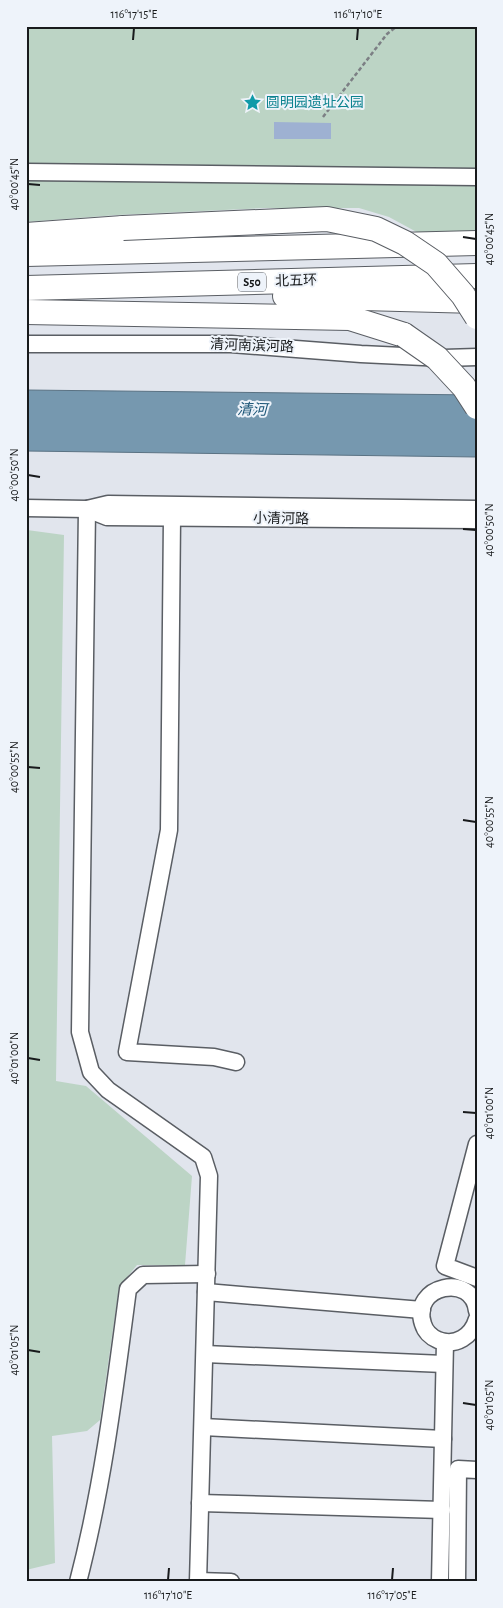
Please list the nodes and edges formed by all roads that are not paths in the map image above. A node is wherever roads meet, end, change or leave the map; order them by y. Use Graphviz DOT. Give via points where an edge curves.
graph roads {
  1 [pos="26,172"];
  2 [pos="477,177"];
  3 [pos="26,235"];
  4 [pos="477,243"];
  5 [pos="26,254"];
  6 [pos="477,276"];
  7 [pos="29,288"];
  8 [pos="477,301"];
  9 [pos="26,312"];
  10 [pos="477,317"];
  11 [pos="26,344"];
  12 [pos="477,357"];
  13 [pos="477,407"];
  14 [pos="26,508"];
  15 [pos="87,509"];
  16 [pos="477,509"];
  17 [pos="172,518"];
  18 [pos="477,520"];
  19 [pos="236,1062"];
  20 [pos="477,1144"];
  21 [pos="445,1266"];
  22 [pos="207,1274"];
  23 [pos="477,1278"];
  24 [pos="447,1287"];
  25 [pos="206,1292"];
  26 [pos="422,1310"];
  27 [pos="477,1311"];
  28 [pos="477,1319"];
  29 [pos="445,1342"];
  30 [pos="205,1354"];
  31 [pos="444,1364"];
  32 [pos="202,1428"];
  33 [pos="443,1439"];
  34 [pos="477,1470"];
  35 [pos="200,1503"];
  36 [pos="442,1510"];
  37 [pos="198,1581"];
  38 [pos="78,1582"];
  39 [pos="231,1582"];
  40 [pos="440,1582"];
  41 [pos="457,1582"];
  1 -- 2 [label="street"];
  3 -- 10 [label="highway, bridge" via="327,219 376,229 405,243 436,264"];
  4 -- 5 [label="highway"];
  6 -- 7 [label="highway, 北五环 / S50"];
  7 -- 8 [label="highway"];
  9 -- 13 [label="highway, bridge" via="350,318 404,335 436,358 464,387"];
  11 -- 12 [label="street, 清河南滨河路" via="231,344 362,354"];
  14 -- 15 [label="street, 小清河路"];
  15 -- 16 [label="street, 小清河路" via="108,504"];
  15 -- 17 [label="street, 小清河路" via="107,517"];
  15 -- 22 [label="street" via="80,1032 91,1072 108,1090 203,1157 209,1176"];
  17 -- 18 [label="street, 小清河路"];
  17 -- 19 [label="street" via="169,830 127,1052 214,1057"];
  20 -- 21 [label="street"];
  21 -- 23 [label="street"];
  21 -- 24 [label="street"];
  22 -- 25 [label="street"];
  22 -- 38 [label="street" via="143,1275 128,1289 106,1449 92,1530"];
  24 -- 26 [label="street" via="430,1294"];
  24 -- 27 [label="street" via="465,1292 472,1298"];
  25 -- 26 [label="street"];
  25 -- 30 [label="street"];
  26 -- 29 [label="street" via="421,1319 429,1334"];
  28 -- 29 [label="street" via="462,1340"];
  29 -- 31 [label="street"];
  30 -- 31 [label="street"];
  30 -- 32 [label="street"];
  31 -- 33 [label="street"];
  32 -- 33 [label="street"];
  32 -- 35 [label="street"];
  33 -- 36 [label="street"];
  34 -- 41 [label="street" via="458,1469"];
  35 -- 36 [label="street"];
  35 -- 37 [label="street"];
  36 -- 40 [label="street"];
  37 -- 39 [label="street"];
}
